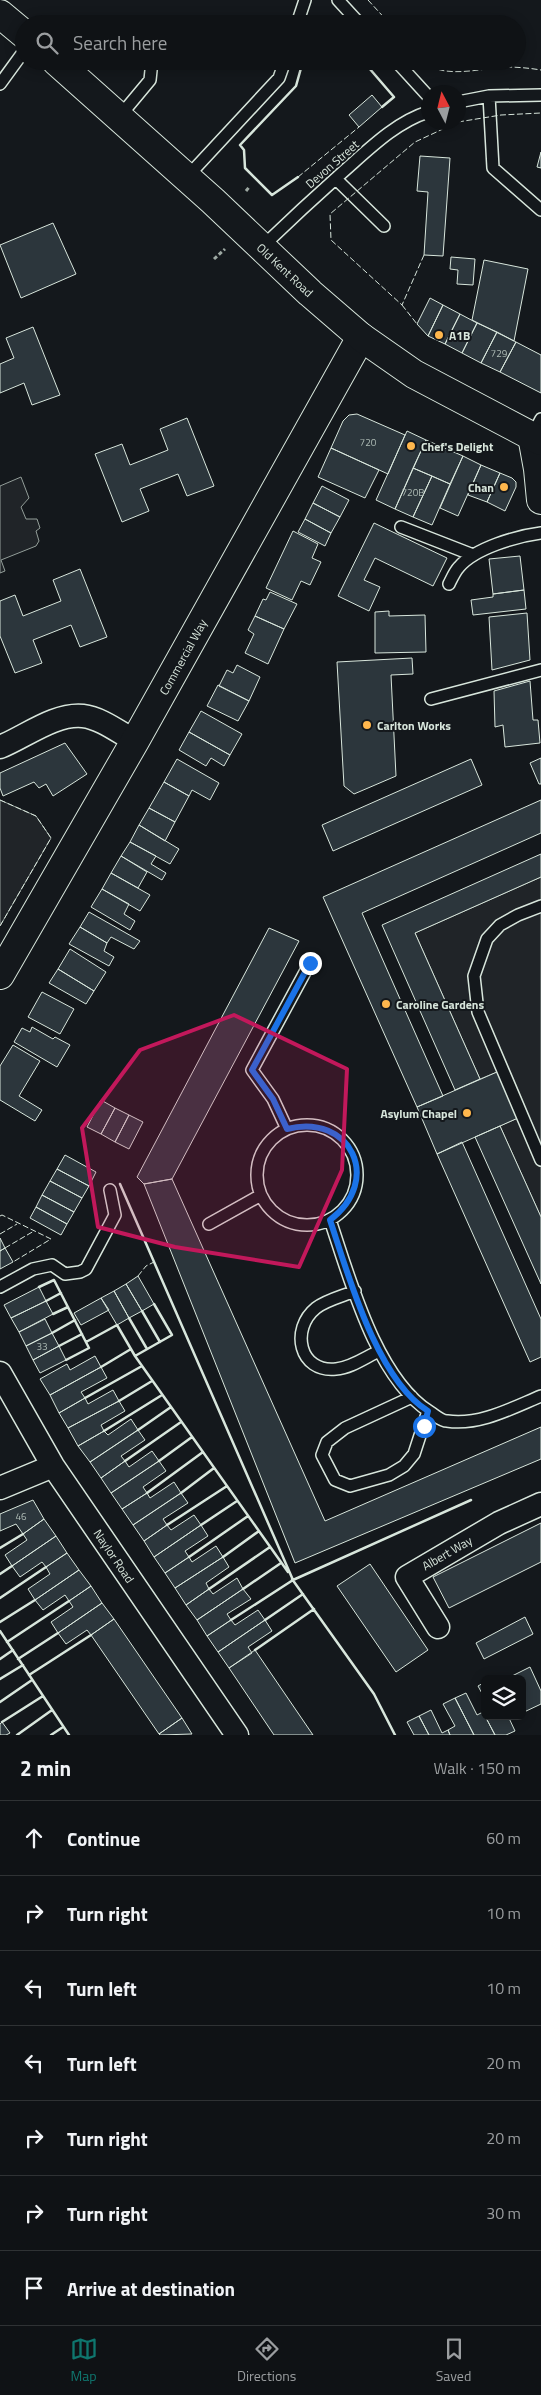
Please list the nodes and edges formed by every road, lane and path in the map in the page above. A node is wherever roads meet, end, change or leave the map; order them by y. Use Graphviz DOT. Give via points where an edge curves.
graph roads {
  1 [pos="305,0"];
  2 [pos="338,0"];
  3 [pos="0,14"];
  4 [pos="300,15"];
  5 [pos="352,15"];
  6 [pos="15,26"];
  7 [pos="15,63"];
  8 [pos="66,70"];
  9 [pos="151,70"];
  10 [pos="282,70"];
  11 [pos="404,70"];
  12 [pos="0,84"];
  13 [pos="421,88"];
  14 [pos="541,95"];
  15 [pos="489,96"];
  16 [pos="466,100"];
  17 [pos="120,116"];
  18 [pos="421,116"];
  19 [pos="186,178"];
  20 [pos="336,178"];
  21 [pos="250,186"];
  22 [pos="246,191"];
  23 [pos="541,210"];
  24 [pos="384,226"];
  25 [pos="226,248"];
  26 [pos="261,248"];
  27 [pos="214,258"];
  28 [pos="361,337"];
  29 [pos="538,432"];
  30 [pos="541,500"];
  31 [pos="402,526"];
  32 [pos="541,533"];
  33 [pos="473,555"];
  34 [pos="449,584"];
  35 [pos="541,670"];
  36 [pos="431,699"];
  37 [pos="2,741"];
  38 [pos="135,741"];
  39 [pos="541,906"];
  40 [pos="310,963"];
  41 [pos="0,975"];
  42 [pos="287,1129"];
  43 [pos="541,1160"];
  44 [pos="110,1190"];
  45 [pos="261,1196"];
  46 [pos="330,1220"];
  47 [pos="209,1224"];
  48 [pos="0,1288"];
  49 [pos="355,1291"];
  50 [pos="379,1351"];
  51 [pos="0,1373"];
  52 [pos="541,1396"];
  53 [pos="412,1397"];
  54 [pos="428,1411"];
  55 [pos="53,1466"];
  56 [pos="0,1488"];
  57 [pos="541,1504"];
  58 [pos="438,1627"];
  59 [pos="236,1735"];
  1 -- 4 [label="lane"];
  2 -- 5 [label="lane"];
  3 -- 6 [label="main road"];
  7 -- 12 [label="lane"];
  8 -- 17 [label="main road, Old Kent Road"];
  9 -- 17 [label="lane" via="150,80"];
  10 -- 19 [label="lane" via="279,78"];
  11 -- 13 [label="lane"];
  14 -- 15 [label="lane"];
  15 -- 16 [label="lane"];
  15 -- 23 [label="lane" via="493,168"];
  17 -- 19 [label="main road, Old Kent Road"];
  18 -- 20 [label="lane, Devon Street" via="390,132"];
  19 -- 26 [label="main road, Old Kent Road"];
  20 -- 24 [label="lane"];
  20 -- 26 [label="lane, Devon Street"];
  21 -- 22 [label="path"];
  25 -- 27 [label="path"];
  26 -- 28 [label="main road, Old Kent Road"];
  28 -- 29 [label="main road, Old Kent Road" via="430,383"];
  28 -- 38 [label="main road, Commercial Way"];
  29 -- 30 [label="main road"];
  31 -- 33 [label="lane"];
  32 -- 33 [label="lane" via="524,535"];
  33 -- 34 [label="lane" via="458,567"];
  35 -- 36 [label="lane"];
  37 -- 38 [label="street" via="55,721 84,716"];
  38 -- 41 [label="main road, Commercial Way"];
  39 -- 43 [label="lane" via="500,925 487,939 474,976 478,1012"];
  40 -- 42 [label="lane" via="252,1070 273,1099"];
  42 -- 45 [label="lane" via="264,1150 258,1165"];
  42 -- 46 [label="lane" via="304,1125 321,1127 336,1134 348,1146 356,1162 358,1178 354,1195 344,1210"];
  44 -- 48 [label="lane" via="115,1215 86,1269 64,1274 52,1265 33,1269"];
  45 -- 46 [label="lane" via="283,1219 299,1225 315,1225"];
  45 -- 47 [label="lane"];
  46 -- 49 [label="lane"];
  49 -- 50 [label="lane"];
  49 -- 50 [label="lane" via="317,1307 309,1316 300,1337 302,1350 308,1361 318,1367 336,1369"];
  50 -- 53 [label="lane" via="393,1376"];
  51 -- 55 [label="street, Naylor Road"];
  52 -- 54 [label="lane" via="468,1422 444,1421"];
  53 -- 54 [label="lane"];
  53 -- 54 [label="lane" via="345,1428 327,1442 322,1455 335,1480 350,1486 389,1475 404,1466 414,1454"];
  55 -- 56 [label="street"];
  55 -- 59 [label="street, Naylor Road"];
  57 -- 58 [label="street, Albert Way" via="499,1523 407,1577"];
}
